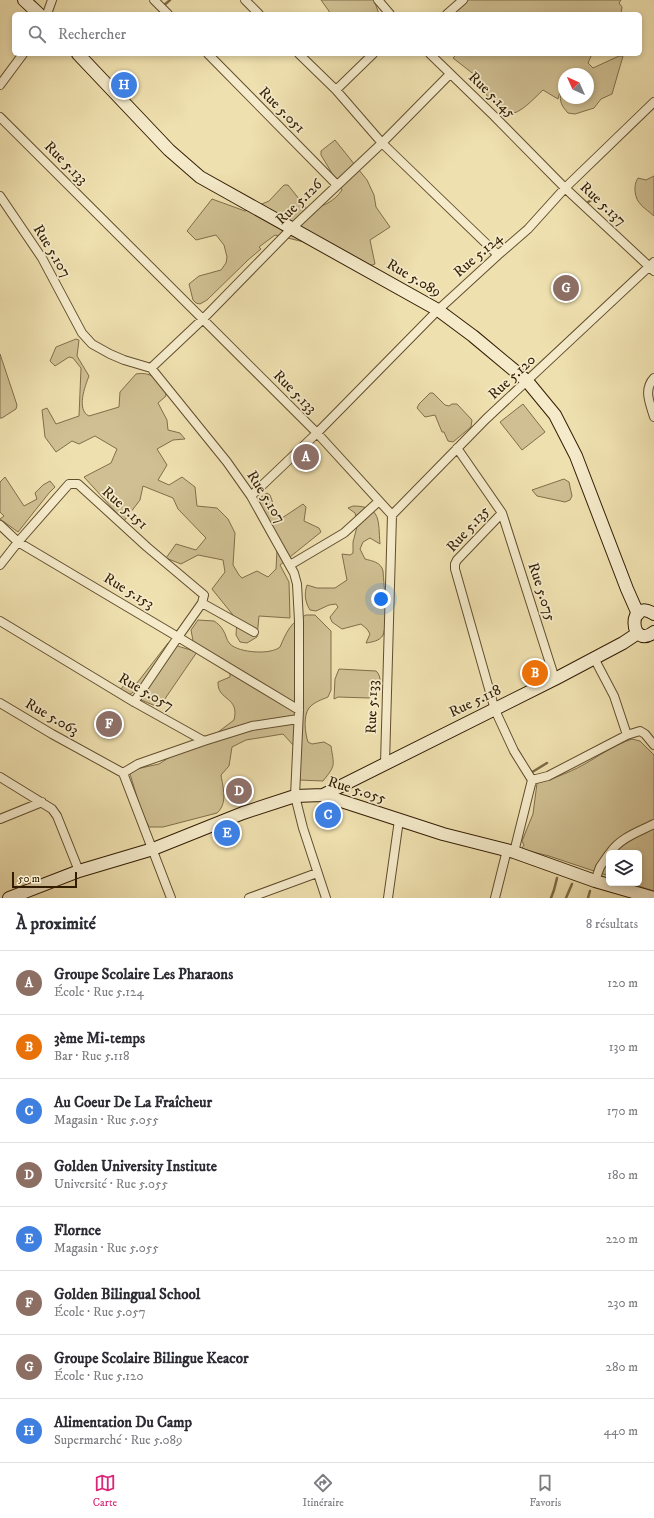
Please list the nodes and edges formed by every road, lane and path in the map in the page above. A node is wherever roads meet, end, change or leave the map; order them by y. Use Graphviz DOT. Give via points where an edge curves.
graph roads {
  1 [pos="24,0"];
  2 [pos="52,0"];
  3 [pos="154,0"];
  4 [pos="245,0"];
  5 [pos="378,0"];
  6 [pos="462,0"];
  7 [pos="37,12"];
  8 [pos="48,12"];
  9 [pos="166,12"];
  10 [pos="257,12"];
  11 [pos="386,12"];
  12 [pos="449,12"];
  13 [pos="21,56"];
  14 [pos="80,56"];
  15 [pos="210,56"];
  16 [pos="301,56"];
  17 [pos="370,56"];
  18 [pos="432,56"];
  19 [pos="450,74"];
  20 [pos="0,85"];
  21 [pos="336,90"];
  22 [pos="654,102"];
  23 [pos="0,117"];
  24 [pos="382,143"];
  25 [pos="534,157"];
  26 [pos="337,185"];
  27 [pos="565,188"];
  28 [pos="0,196"];
  29 [pos="292,228"];
  30 [pos="498,255"];
  31 [pos="652,266"];
  32 [pos="438,310"];
  33 [pos="203,319"];
  34 [pos="152,368"];
  35 [pos="654,378"];
  36 [pos="527,381"];
  37 [pos="654,417"];
  38 [pos="317,433"];
  39 [pos="457,448"];
  40 [pos="250,496"];
  41 [pos="379,501"];
  42 [pos="502,513"];
  43 [pos="392,515"];
  44 [pos="0,525"];
  45 [pos="18,542"];
  46 [pos="0,565"];
  47 [pos="290,565"];
  48 [pos="202,603"];
  49 [pos="638,614"];
  50 [pos="654,614"];
  51 [pos="0,621"];
  52 [pos="254,632"];
  53 [pos="654,632"];
  54 [pos="638,633"];
  55 [pos="178,637"];
  56 [pos="594,658"];
  57 [pos="555,679"];
  58 [pos="134,702"];
  59 [pos="0,703"];
  60 [pos="495,710"];
  61 [pos="298,715"];
  62 [pos="627,735"];
  63 [pos="204,741"];
  64 [pos="654,745"];
  65 [pos="385,763"];
  66 [pos="123,773"];
  67 [pos="0,777"];
  68 [pos="532,780"];
  69 [pos="323,794"];
  70 [pos="295,796"];
  71 [pos="42,802"];
  72 [pos="0,819"];
  73 [pos="399,820"];
  74 [pos="654,824"];
  75 [pos="153,850"];
  76 [pos="613,850"];
  77 [pos="511,851"];
  78 [pos="606,859"];
  79 [pos="79,871"];
  80 [pos="317,873"];
  81 [pos="595,881"];
  82 [pos="9,898"];
  83 [pos="171,898"];
  84 [pos="249,898"];
  85 [pos="326,898"];
  86 [pos="388,898"];
  87 [pos="495,898"];
  88 [pos="654,898"];
  1 -- 7 [label="street"];
  2 -- 8 [label="street"];
  3 -- 9 [label="street"];
  4 -- 10 [label="street"];
  5 -- 11 [label="street"];
  6 -- 12 [label="street"];
  13 -- 20 [label="street"];
  14 -- 29 [label="street, Rue 5.089" via="169,150 200,177"];
  15 -- 26 [label="street, Rue 5.051"];
  16 -- 21 [label="street"];
  17 -- 21 [label="street"];
  18 -- 19 [label="street, Rue 5.145"];
  19 -- 24 [label="street, Rue 5.126"];
  19 -- 25 [label="street, Rue 5.145"];
  21 -- 24 [label="street"];
  22 -- 27 [label="street, Rue 5.124"];
  23 -- 33 [label="street, Rue 5.133"];
  24 -- 26 [label="street, Rue 5.126"];
  24 -- 30 [label="street"];
  25 -- 27 [label="street, Rue 5.137"];
  26 -- 29 [label="street, Rue 5.126"];
  27 -- 30 [label="street, Rue 5.124" via="515,242"];
  27 -- 31 [label="street, Rue 5.137"];
  28 -- 34 [label="street, Rue 5.107" via="42,258 82,333 92,344 110,354"];
  29 -- 32 [label="street, Rue 5.089"];
  29 -- 33 [label="street, Rue 5.126"];
  30 -- 32 [label="street, Rue 5.124"];
  31 -- 36 [label="street, Rue 5.120"];
  32 -- 36 [label="street, Rue 5.089"];
  32 -- 38 [label="street, Rue 5.124"];
  33 -- 34 [label="street, Rue 5.126"];
  33 -- 38 [label="street, Rue 5.133"];
  34 -- 40 [label="street, Rue 5.107" via="227,462"];
  35 -- 37 [label="street" via="648,388 648,396"];
  36 -- 39 [label="street, Rue 5.120"];
  36 -- 49 [label="street, Rue 5.089" via="555,415 576,456"];
  38 -- 40 [label="street, Rue 5.124"];
  38 -- 41 [label="street, Rue 5.133"];
  39 -- 42 [label="street, Rue 5.135"];
  39 -- 43 [label="street, Rue 5.120"];
  40 -- 47 [label="street, Rue 5.107"];
  41 -- 43 [label="street, Rue 5.133"];
  41 -- 47 [label="street" via="344,533"];
  42 -- 57 [label="street, Rue 5.075"];
  42 -- 60 [label="street, Rue 5.135" via="455,564"];
  43 -- 65 [label="street, Rue 5.133"];
  44 -- 45 [label="street, Rue 5.153"];
  45 -- 46 [label="street, Rue 5.151"];
  45 -- 48 [label="street, Rue 5.151" via="69,484 78,484 204,595"];
  45 -- 55 [label="street, Rue 5.153"];
  47 -- 61 [label="street, Rue 5.107" via="297,584 299,621"];
  48 -- 52 [label="street"];
  48 -- 55 [label="street"];
  49 -- 50 [label="street" via="645,610"];
  49 -- 54 [label="street" via="633,625"];
  51 -- 58 [label="street, Rue 5.057"];
  53 -- 54 [label="street" via="648,635"];
  54 -- 56 [label="street, Rue 5.118"];
  55 -- 58 [label="street"];
  55 -- 61 [label="street, Rue 5.153"];
  56 -- 57 [label="street, Rue 5.118"];
  56 -- 62 [label="street" via="614,696"];
  57 -- 60 [label="street, Rue 5.118"];
  58 -- 63 [label="street, Rue 5.057"];
  59 -- 66 [label="street, Rue 5.063"];
  60 -- 65 [label="street, Rue 5.118"];
  60 -- 68 [label="street" via="514,751"];
  61 -- 63 [label="street"];
  61 -- 70 [label="street, Rue 5.107"];
  62 -- 64 [label="street" via="640,731"];
  62 -- 68 [label="street" via="548,776"];
  63 -- 66 [label="street" via="138,764"];
  65 -- 69 [label="street, Rue 5.118"];
  66 -- 75 [label="street"];
  67 -- 71 [label="street"];
  68 -- 77 [label="street" via="530,794"];
  69 -- 70 [label="street, Rue 5.055"];
  69 -- 73 [label="street, Rue 5.055"];
  70 -- 75 [label="street, Rue 5.055" via="243,813"];
  70 -- 80 [label="street, Rue 5.107"];
  71 -- 72 [label="street"];
  71 -- 79 [label="street" via="57,816"];
  73 -- 77 [label="street, Rue 5.055"];
  73 -- 86 [label="street"];
  74 -- 76 [label="street" via="623,840"];
  75 -- 79 [label="street, Rue 5.055"];
  75 -- 83 [label="street"];
  77 -- 81 [label="street, Rue 5.055"];
  77 -- 87 [label="street"];
  78 -- 81 [label="street"];
  79 -- 82 [label="street, Rue 5.055"];
  80 -- 84 [label="street"];
  80 -- 85 [label="street, Rue 5.107"];
  81 -- 88 [label="street, Rue 5.055"];
}
